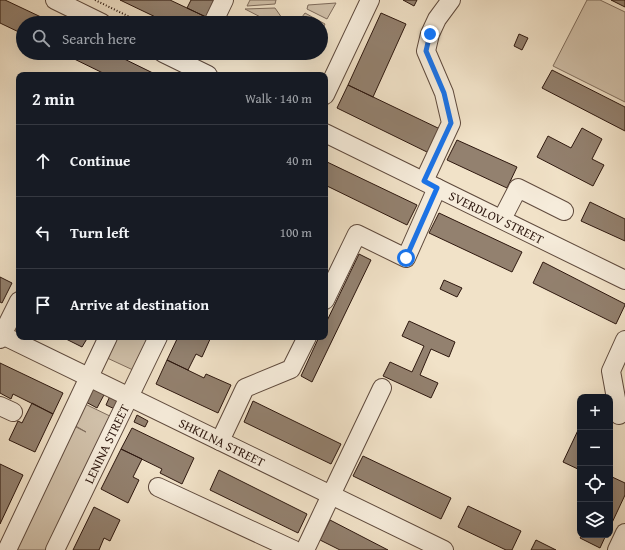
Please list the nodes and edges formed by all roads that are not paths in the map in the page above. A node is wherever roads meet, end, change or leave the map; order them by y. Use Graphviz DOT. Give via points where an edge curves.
graph roads {
  1 [pos="55,0"];
  2 [pos="224,0"];
  3 [pos="370,0"];
  4 [pos="451,0"];
  5 [pos="78,5"];
  6 [pos="93,16"];
  7 [pos="216,16"];
  8 [pos="195,60"];
  9 [pos="205,72"];
  10 [pos="328,89"];
  11 [pos="328,133"];
  12 [pos="430,184"];
  13 [pos="564,211"];
  14 [pos="502,219"];
  15 [pos="625,280"];
  16 [pos="328,294"];
  17 [pos="16,307"];
  18 [pos="1,336"];
  19 [pos="107,340"];
  20 [pos="157,340"];
  21 [pos="306,340"];
  22 [pos="625,340"];
  23 [pos="89,377"];
  24 [pos="382,388"];
  25 [pos="129,396"];
  26 [pos="619,415"];
  27 [pos="220,441"];
  28 [pos="158,487"];
  29 [pos="330,495"];
  30 [pos="625,533"];
  31 [pos="7,550"];
  32 [pos="55,550"];
  33 [pos="294,550"];
  34 [pos="305,550"];
  35 [pos="444,550"];
  36 [pos="617,550"];
  1 -- 5 [label="street"];
  2 -- 7 [label="street"];
  3 -- 10 [label="street"];
  4 -- 12 [label="street" via="437,19 426,51 444,93 451,123"];
  5 -- 6 [label="street"];
  8 -- 9 [label="street"];
  11 -- 12 [label="street, SVERDLOV STREET"];
  12 -- 14 [label="street, SVERDLOV STREET"];
  12 -- 16 [label="street" via="406,258 357,234"];
  13 -- 14 [label="street" via="518,188"];
  14 -- 15 [label="street, SVERDLOV STREET"];
  17 -- 18 [label="street"];
  18 -- 23 [label="street, SHKILNA STREET"];
  19 -- 23 [label="street"];
  20 -- 25 [label="street, LENINA STREET"];
  21 -- 27 [label="street" via="291,370 245,388"];
  22 -- 26 [label="street" via="611,371"];
  23 -- 25 [label="street, SHKILNA STREET"];
  23 -- 31 [label="street"];
  24 -- 29 [label="street"];
  25 -- 27 [label="street, SHKILNA STREET"];
  25 -- 32 [label="street, LENINA STREET"];
  27 -- 29 [label="street, SHKILNA STREET"];
  28 -- 33 [label="street"];
  29 -- 34 [label="street"];
  29 -- 35 [label="street, SHKILNA STREET"];
  30 -- 36 [label="street"];
}
